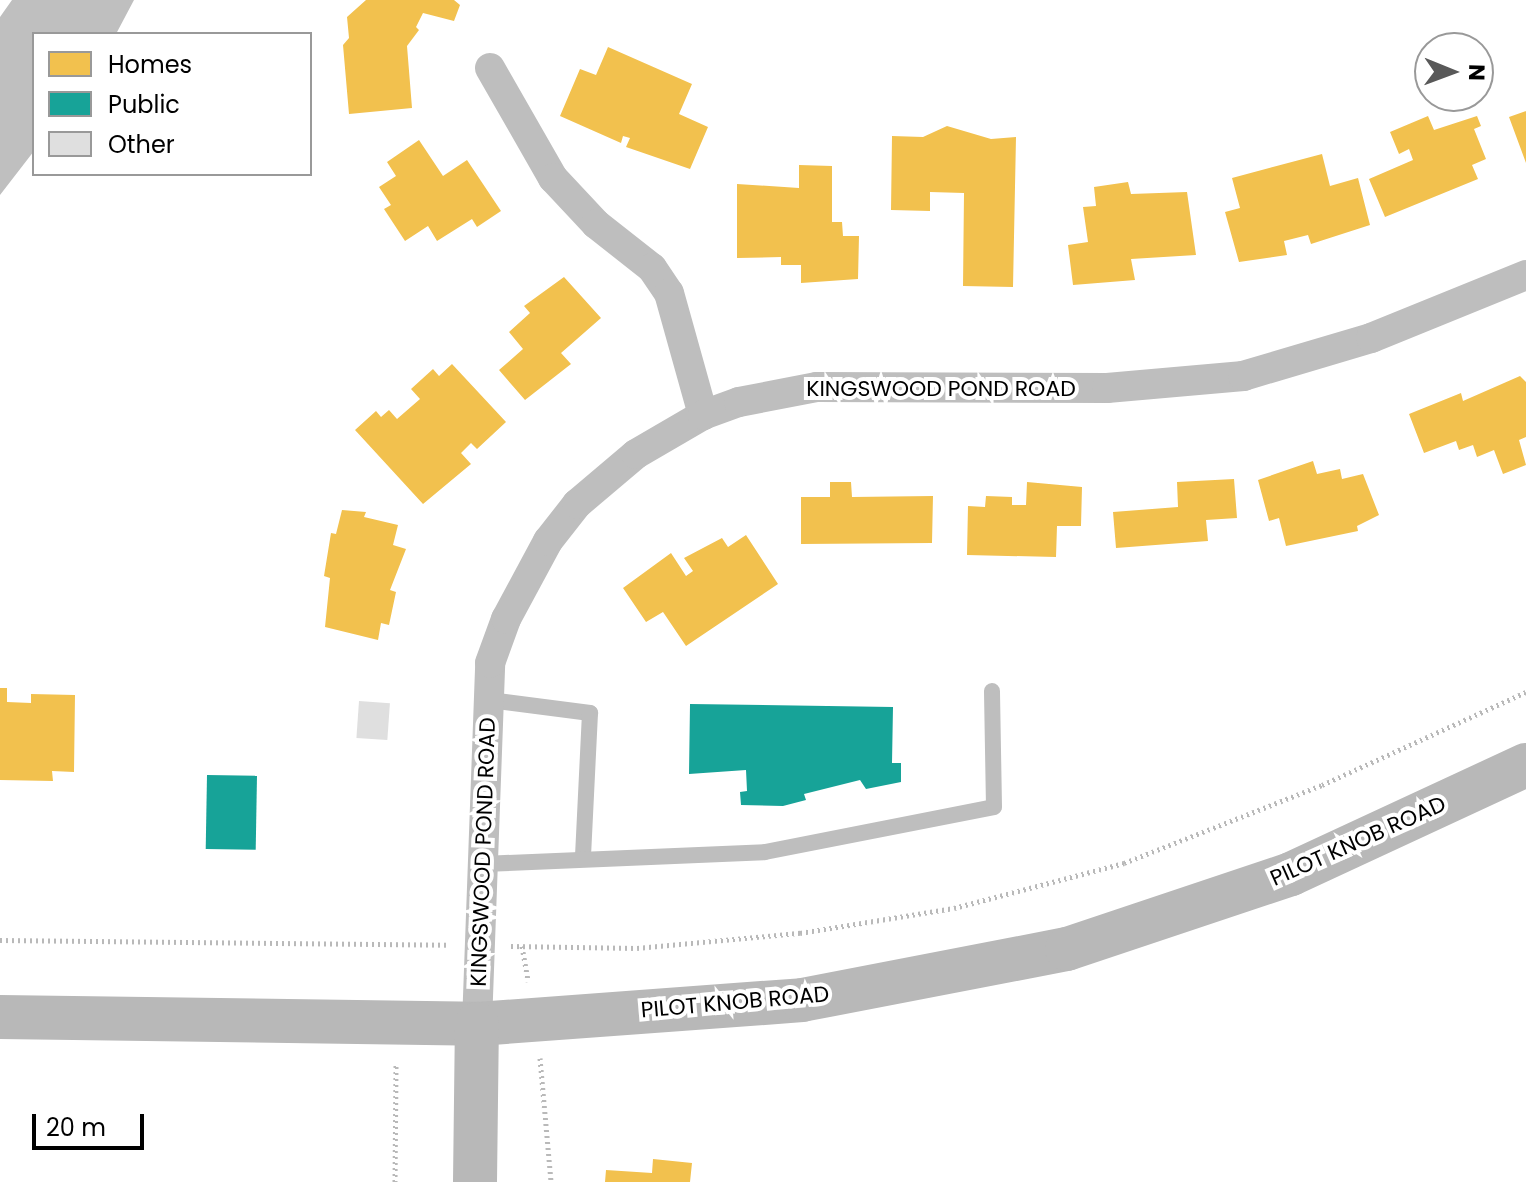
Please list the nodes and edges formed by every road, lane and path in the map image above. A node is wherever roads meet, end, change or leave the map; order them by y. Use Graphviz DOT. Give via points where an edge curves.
graph roads {
  1 [pos="490,68"];
  2 [pos="1526,275"];
  3 [pos="703,415"];
  4 [pos="992,691"];
  5 [pos="1526,692"];
  6 [pos="489,700"];
  7 [pos="1526,765"];
  8 [pos="583,857"];
  9 [pos="483,864"];
  10 [pos="0,940"];
  11 [pos="480,946"];
  12 [pos="522,946"];
  13 [pos="0,1017"];
  14 [pos="535,1017"];
  15 [pos="396,1023"];
  16 [pos="477,1024"];
  17 [pos="395,1182"];
  18 [pos="475,1182"];
  19 [pos="551,1182"];
  1 -- 3 [label="street" via="553,178 596,224 652,268 669,293"];
  2 -- 3 [label="street, KINGSWOOD POND ROAD" via="1359,342 1243,376 1107,388 817,387 778,392"];
  3 -- 6 [label="street, KINGSWOOD POND ROAD" via="605,478 548,541 506,619 490,663"];
  4 -- 8 [label="lane" via="994,807 765,852"];
  5 -- 12 [label="path" via="1322,785 1124,863 954,908 785,935 637,948"];
  6 -- 8 [label="lane" via="590,713"];
  6 -- 9 [label="street, KINGSWOOD POND ROAD"];
  7 -- 14 [label="main road, PILOT KNOB ROAD" via="1291,874 1067,949 802,1000"];
  8 -- 9 [label="lane"];
  9 -- 11 [label="street, KINGSWOOD POND ROAD"];
  10 -- 11 [label="path"];
  11 -- 12 [label="path"];
  11 -- 16 [label="street, KINGSWOOD POND ROAD"];
  12 -- 14 [label="path"];
  13 -- 15 [label="main road, PILOT KNOB ROAD"];
  14 -- 16 [label="main road, PILOT KNOB ROAD"];
  14 -- 19 [label="path"];
  15 -- 16 [label="main road, PILOT KNOB ROAD"];
  15 -- 17 [label="path"];
  16 -- 18 [label="main road"];
}
